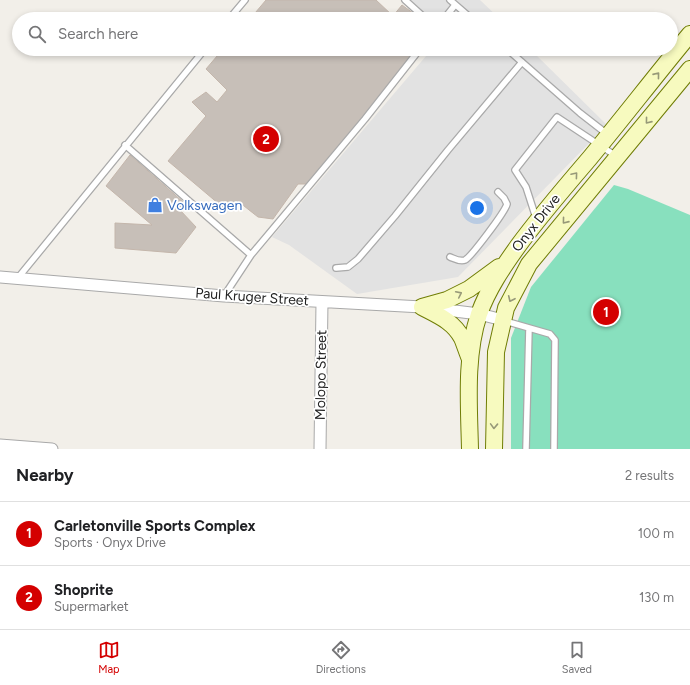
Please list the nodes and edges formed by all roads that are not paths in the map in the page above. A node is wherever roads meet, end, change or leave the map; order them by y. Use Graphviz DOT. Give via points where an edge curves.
graph roads {
  1 [pos="245,0"];
  2 [pos="405,0"];
  3 [pos="450,0"];
  4 [pos="455,4"];
  5 [pos="236,12"];
  6 [pos="418,12"];
  7 [pos="449,12"];
  8 [pos="464,12"];
  9 [pos="690,34"];
  10 [pos="678,49"];
  11 [pos="199,56"];
  12 [pos="415,56"];
  13 [pos="515,56"];
  14 [pos="672,56"];
  15 [pos="522,62"];
  16 [pos="690,69"];
  17 [pos="604,140"];
  18 [pos="126,145"];
  19 [pos="617,158"];
  20 [pos="498,192"];
  21 [pos="537,220"];
  22 [pos="251,255"];
  23 [pos="450,257"];
  24 [pos="507,261"];
  25 [pos="336,268"];
  26 [pos="0,277"];
  27 [pos="16,279"];
  28 [pos="224,296"];
  29 [pos="322,302"];
  30 [pos="422,307"];
  31 [pos="479,314"];
  32 [pos="503,320"];
  33 [pos="529,328"];
  34 [pos="471,360"];
  35 [pos="495,398"];
  36 [pos="469,399"];
  37 [pos="0,445"];
  38 [pos="52,449"];
  39 [pos="320,449"];
  40 [pos="470,449"];
  41 [pos="494,449"];
  42 [pos="526,449"];
  43 [pos="554,449"];
  1 -- 5 [label="lane"];
  2 -- 6 [label="lane"];
  3 -- 4 [label="lane"];
  4 -- 7 [label="lane"];
  4 -- 8 [label="lane"];
  10 -- 9 [label="street, Onyx Drive, one-way"];
  11 -- 18 [label="lane"];
  12 -- 22 [label="lane"];
  13 -- 15 [label="lane"];
  17 -- 14 [label="street, Onyx Drive, one-way"];
  15 -- 17 [label="lane" via="580,113"];
  15 -- 25 [label="lane" via="358,259 348,267"];
  16 -- 19 [label="street, Onyx Drive, one-way"];
  17 -- 19 [label="lane"];
  21 -- 17 [label="street, Onyx Drive, one-way"];
  17 -- 21 [label="lane" via="556,117 515,170 526,187"];
  18 -- 22 [label="lane"];
  18 -- 27 [label="lane"];
  19 -- 32 [label="street, Onyx Drive, one-way" via="529,264 506,308"];
  20 -- 23 [label="lane" via="507,204 495,223 469,258 462,260"];
  21 -- 24 [label="street, Onyx Drive"];
  22 -- 28 [label="lane"];
  30 -- 24 [label="street, one-way" via="447,300 470,289"];
  24 -- 31 [label="street, Onyx Drive" via="489,290"];
  26 -- 27 [label="street, Paul Kruger Street"];
  27 -- 28 [label="street, Paul Kruger Street"];
  28 -- 29 [label="street, Paul Kruger Street"];
  29 -- 30 [label="street, Paul Kruger Street"];
  29 -- 39 [label="street, Molopo Street"];
  30 -- 31 [label="street, Paul Kruger Street"];
  30 -- 34 [label="street" via="454,326"];
  31 -- 32 [label="street, Paul Kruger Street"];
  31 -- 34 [label="street, Onyx Drive"];
  32 -- 33 [label="lane"];
  32 -- 35 [label="street, Onyx Drive" via="496,352"];
  33 -- 42 [label="lane"];
  33 -- 43 [label="lane" via="550,334 555,340"];
  34 -- 36 [label="street, Onyx Drive"];
  35 -- 36 [label="street"];
  35 -- 41 [label="street, Onyx Drive, one-way"];
  36 -- 40 [label="street, Onyx Drive"];
  37 -- 38 [label="street"];
}
